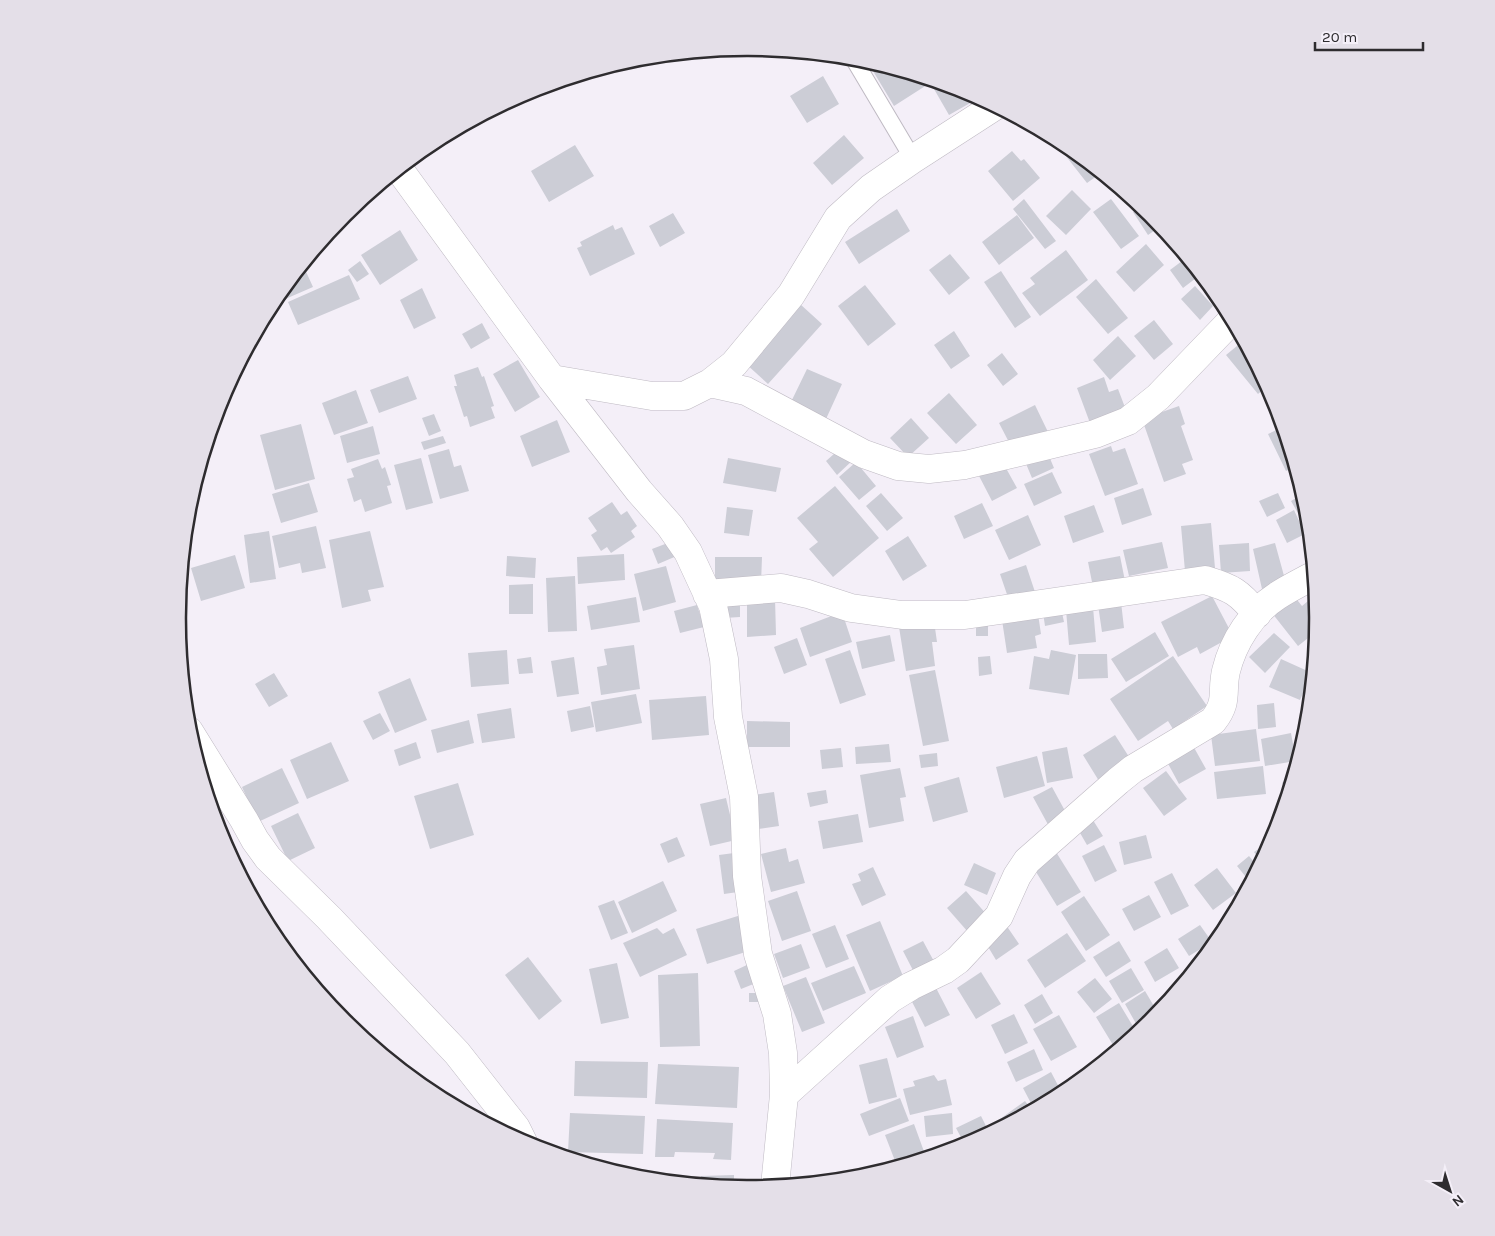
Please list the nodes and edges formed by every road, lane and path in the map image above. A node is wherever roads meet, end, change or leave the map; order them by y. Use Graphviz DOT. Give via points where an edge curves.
graph roads {
  1 [pos="858,67"];
  2 [pos="988,110"];
  3 [pos="913,158"];
  4 [pos="403,174"];
  5 [pos="1227,325"];
  6 [pos="552,379"];
  7 [pos="710,383"];
  8 [pos="1308,579"];
  9 [pos="707,594"];
  10 [pos="1257,614"];
  11 [pos="203,753"];
  12 [pos="784,1095"];
  13 [pos="517,1130"];
  14 [pos="776,1179"];
  1 -- 3 [label="lane"];
  2 -- 3 [label="street"];
  3 -- 7 [label="street" via="871,188 838,218 791,295 734,364"];
  4 -- 6 [label="street"];
  5 -- 7 [label="street" via="1158,397 1128,421 1095,434 965,465 929,469 898,466 864,454 746,391"];
  6 -- 7 [label="street" via="652,396 684,396"];
  6 -- 9 [label="street" via="670,526 688,552"];
  8 -- 10 [label="street" via="1276,597"];
  9 -- 10 [label="street" via="781,588 851,608 902,616 965,615 1205,580 1226,586 1243,597"];
  9 -- 12 [label="street" via="713,606 724,660 728,717 744,797 747,876 758,954 777,1014 783,1053"];
  10 -- 12 [label="street" via="1237,639 1226,672 1221,711 1213,721 1133,769 1027,860 999,916 958,960 890,999"];
  11 -- 13 [label="street" via="268,858 457,1053"];
  12 -- 14 [label="street"];
}
